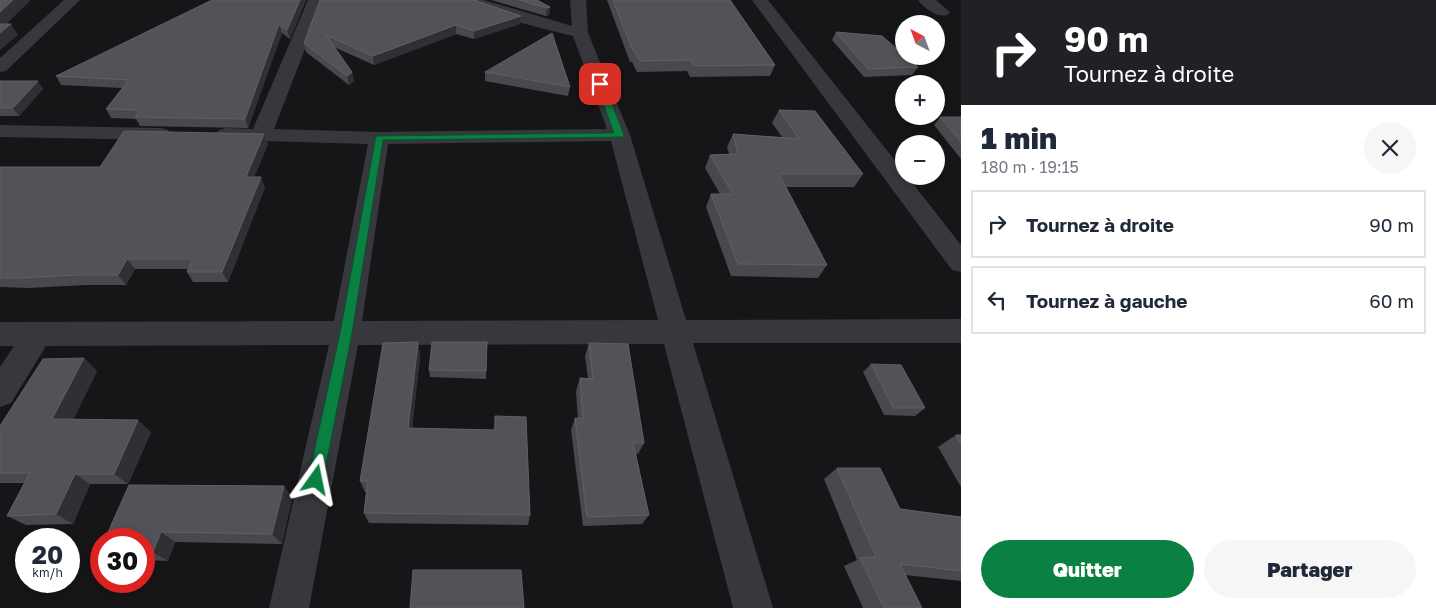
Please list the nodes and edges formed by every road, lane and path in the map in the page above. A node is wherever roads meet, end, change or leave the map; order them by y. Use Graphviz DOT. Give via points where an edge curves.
graph roads {
  1 [pos="73,0"];
  2 [pos="316,0"];
  3 [pos="472,0"];
  4 [pos="578,0"];
  5 [pos="760,0"];
  6 [pos="926,0"];
  7 [pos="942,12"];
  8 [pos="580,33"];
  9 [pos="0,67"];
  10 [pos="0,132"];
  11 [pos="260,135"];
  12 [pos="620,135"];
  13 [pos="379,138"];
  14 [pos="961,262"];
  15 [pos="961,331"];
  16 [pos="675,332"];
  17 [pos="346,333"];
  18 [pos="0,334"];
  19 [pos="37,335"];
  20 [pos="0,394"];
  21 [pos="289,608"];
  22 [pos="753,608"];
  1 -- 9 [label="street"];
  2 -- 11 [label="street"];
  3 -- 8 [label="street"];
  4 -- 8 [label="street"];
  5 -- 14 [label="street"];
  6 -- 7 [label="street"];
  8 -- 12 [label="street"];
  10 -- 11 [label="street"];
  11 -- 13 [label="street"];
  12 -- 13 [label="street"];
  12 -- 16 [label="street"];
  13 -- 17 [label="street"];
  15 -- 16 [label="street"];
  16 -- 17 [label="street"];
  16 -- 22 [label="street"];
  17 -- 19 [label="street"];
  17 -- 21 [label="street"];
  18 -- 19 [label="street"];
  19 -- 20 [label="street"];
}
